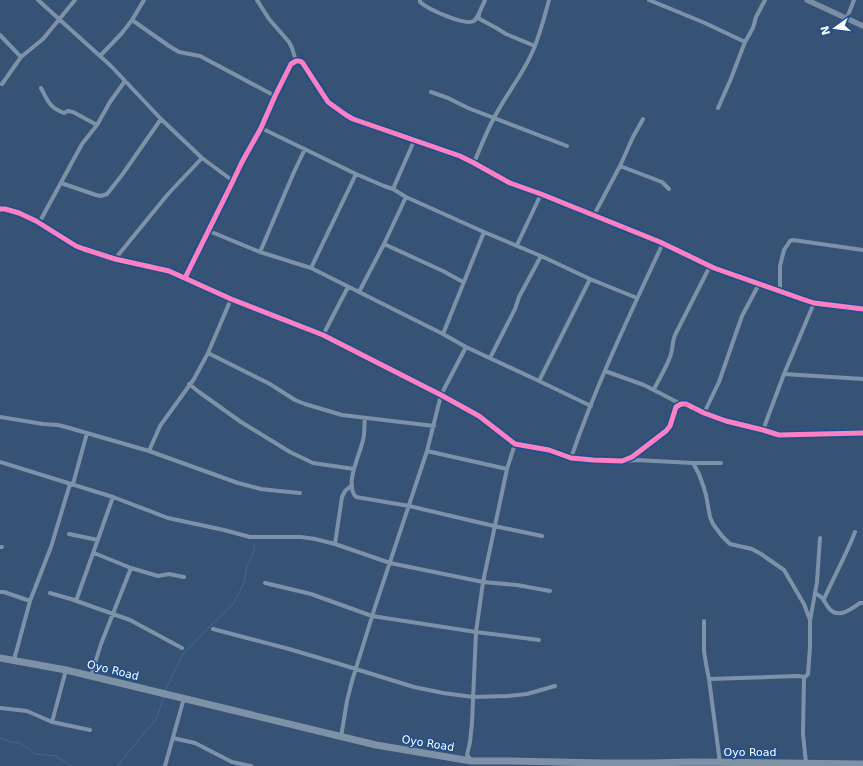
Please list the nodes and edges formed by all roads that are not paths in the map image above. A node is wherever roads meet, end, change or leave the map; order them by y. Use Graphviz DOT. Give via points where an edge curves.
graph roads {
  1 [pos="38,0"];
  2 [pos="75,0"];
  3 [pos="144,0"];
  4 [pos="257,0"];
  5 [pos="420,0"];
  6 [pos="485,0"];
  7 [pos="549,0"];
  8 [pos="649,0"];
  9 [pos="765,0"];
  10 [pos="807,0"];
  11 [pos="854,0"];
  12 [pos="479,13"];
  13 [pos="847,18"];
  14 [pos="59,20"];
  15 [pos="132,20"];
  16 [pos="863,26"];
  17 [pos="0,35"];
  18 [pos="745,42"];
  19 [pos="535,46"];
  20 [pos="100,56"];
  21 [pos="21,57"];
  22 [pos="296,61"];
  23 [pos="125,81"];
  24 [pos="2,84"];
  25 [pos="41,88"];
  26 [pos="431,92"];
  27 [pos="275,96"];
  28 [pos="718,108"];
  29 [pos="494,118"];
  30 [pos="161,119"];
  31 [pos="643,119"];
  32 [pos="97,125"];
  33 [pos="261,128"];
  34 [pos="414,141"];
  35 [pos="567,146"];
  36 [pos="305,149"];
  37 [pos="202,158"];
  38 [pos="474,163"];
  39 [pos="620,166"];
  40 [pos="356,174"];
  41 [pos="234,181"];
  42 [pos="61,183"];
  43 [pos="393,189"];
  44 [pos="669,189"];
  45 [pos="541,194"];
  46 [pos="406,197"];
  47 [pos="0,209"];
  48 [pos="594,215"];
  49 [pos="39,223"];
  50 [pos="209,230"];
  51 [pos="484,232"];
  52 [pos="384,244"];
  53 [pos="663,244"];
  54 [pos="517,245"];
  55 [pos="863,250"];
  56 [pos="260,252"];
  57 [pos="541,256"];
  58 [pos="115,259"];
  59 [pos="710,266"];
  60 [pos="311,268"];
  61 [pos="185,278"];
  62 [pos="590,279"];
  63 [pos="463,282"];
  64 [pos="759,284"];
  65 [pos="348,287"];
  66 [pos="780,291"];
  67 [pos="359,292"];
  68 [pos="637,298"];
  69 [pos="231,299"];
  70 [pos="814,302"];
  71 [pos="863,309"];
  72 [pos="443,334"];
  73 [pos="323,335"];
  74 [pos="466,347"];
  75 [pos="208,353"];
  76 [pos="490,358"];
  77 [pos="605,371"];
  78 [pos="784,374"];
  79 [pos="863,378"];
  80 [pos="539,381"];
  81 [pos="189,384"];
  82 [pos="654,389"];
  83 [pos="441,395"];
  84 [pos="681,404"];
  85 [pos="591,406"];
  86 [pos="704,413"];
  87 [pos="0,417"];
  88 [pos="365,418"];
  89 [pos="434,426"];
  90 [pos="762,430"];
  91 [pos="87,433"];
  92 [pos="863,433"];
  93 [pos="515,444"];
  94 [pos="149,451"];
  95 [pos="427,451"];
  96 [pos="571,458"];
  97 [pos="622,461"];
  98 [pos="0,462"];
  99 [pos="722,462"];
  100 [pos="693,463"];
  101 [pos="354,469"];
  102 [pos="507,469"];
  103 [pos="71,484"];
  104 [pos="352,485"];
  105 [pos="300,493"];
  106 [pos="114,497"];
  107 [pos="409,506"];
  108 [pos="494,526"];
  109 [pos="855,532"];
  110 [pos="69,534"];
  111 [pos="542,536"];
  112 [pos="820,538"];
  113 [pos="98,540"];
  114 [pos="335,544"];
  115 [pos="94,553"];
  116 [pos="390,563"];
  117 [pos="131,568"];
  118 [pos="184,578"];
  119 [pos="483,582"];
  120 [pos="265,583"];
  121 [pos="550,591"];
  122 [pos="0,592"];
  123 [pos="50,593"];
  124 [pos="815,593"];
  125 [pos="824,599"];
  126 [pos="30,601"];
  127 [pos="76,601"];
  128 [pos="863,603"];
  129 [pos="112,614"];
  130 [pos="372,616"];
  131 [pos="704,621"];
  132 [pos="810,621"];
  133 [pos="213,629"];
  134 [pos="476,632"];
  135 [pos="539,640"];
  136 [pos="182,648"];
  137 [pos="0,658"];
  138 [pos="14,660"];
  139 [pos="356,669"];
  140 [pos="66,670"];
  141 [pos="91,676"];
  142 [pos="804,677"];
  143 [pos="709,679"];
  144 [pos="555,686"];
  145 [pos="473,697"];
  146 [pos="184,698"];
  147 [pos="0,708"];
  148 [pos="52,722"];
  149 [pos="90,730"];
  150 [pos="341,737"];
  151 [pos="173,738"];
  152 [pos="471,761"];
  153 [pos="720,763"];
  154 [pos="806,763"];
  155 [pos="488,764"];
  156 [pos="693,764"];
  157 [pos="863,764"];
  158 [pos="165,766"];
  159 [pos="251,766"];
  1 -- 14 [label="street"];
  2 -- 14 [label="street"];
  3 -- 15 [label="street"];
  4 -- 22 [label="street" via="269,19 291,44"];
  5 -- 12 [label="street" via="424,6 434,11 466,21 475,20"];
  6 -- 12 [label="street"];
  7 -- 19 [label="street"];
  8 -- 18 [label="street"];
  9 -- 18 [label="street"];
  10 -- 13 [label="street"];
  11 -- 13 [label="street"];
  12 -- 19 [label="street" via="478,18 506,34"];
  13 -- 16 [label="street"];
  14 -- 20 [label="street"];
  14 -- 21 [label="street" via="44,38"];
  15 -- 20 [label="street"];
  15 -- 27 [label="street" via="179,52 200,56"];
  17 -- 21 [label="street"];
  18 -- 28 [label="street"];
  19 -- 29 [label="street" via="522,73"];
  20 -- 23 [label="street"];
  21 -- 24 [label="street"];
  22 -- 27 [label="street" via="291,64"];
  22 -- 34 [label="street" via="302,62 328,102 346,115"];
  23 -- 30 [label="street"];
  23 -- 32 [label="street"];
  25 -- 32 [label="street" via="50,106 64,113 73,112"];
  26 -- 29 [label="street"];
  27 -- 33 [label="street"];
  29 -- 35 [label="street"];
  29 -- 38 [label="street"];
  30 -- 37 [label="street"];
  30 -- 42 [label="street" via="106,194 96,195"];
  31 -- 39 [label="street"];
  32 -- 42 [label="street" via="82,144"];
  33 -- 36 [label="street"];
  33 -- 41 [label="street"];
  34 -- 38 [label="street"];
  34 -- 43 [label="street"];
  36 -- 40 [label="street"];
  36 -- 56 [label="street"];
  37 -- 41 [label="street"];
  37 -- 58 [label="street" via="168,194"];
  38 -- 45 [label="street" via="510,183"];
  39 -- 44 [label="street" via="662,182"];
  39 -- 48 [label="street"];
  40 -- 43 [label="street"];
  40 -- 60 [label="street"];
  41 -- 50 [label="street"];
  42 -- 49 [label="street"];
  43 -- 46 [label="street"];
  45 -- 48 [label="street"];
  45 -- 54 [label="street"];
  46 -- 51 [label="street"];
  46 -- 52 [label="street"];
  47 -- 49 [label="street" via="19,213"];
  48 -- 53 [label="street"];
  49 -- 58 [label="street" via="76,246"];
  50 -- 56 [label="street"];
  50 -- 61 [label="street"];
  51 -- 54 [label="street"];
  51 -- 63 [label="street"];
  52 -- 63 [label="street"];
  52 -- 67 [label="street"];
  53 -- 59 [label="street"];
  53 -- 68 [label="street"];
  54 -- 57 [label="street"];
  55 -- 66 [label="street" via="790,241 784,250 780,266"];
  56 -- 60 [label="street"];
  57 -- 62 [label="street"];
  57 -- 76 [label="street"];
  58 -- 61 [label="street" via="169,271"];
  59 -- 64 [label="street"];
  59 -- 82 [label="street" via="675,334 670,358"];
  60 -- 65 [label="street"];
  61 -- 69 [label="street"];
  62 -- 68 [label="street"];
  62 -- 80 [label="street"];
  63 -- 72 [label="street"];
  64 -- 66 [label="street"];
  64 -- 86 [label="street" via="742,316 719,382"];
  65 -- 67 [label="street"];
  65 -- 73 [label="street"];
  66 -- 70 [label="street"];
  67 -- 72 [label="street"];
  68 -- 77 [label="street"];
  69 -- 73 [label="street"];
  69 -- 75 [label="street"];
  70 -- 71 [label="street"];
  70 -- 78 [label="street"];
  72 -- 74 [label="street"];
  73 -- 83 [label="street"];
  74 -- 76 [label="street"];
  74 -- 83 [label="street"];
  75 -- 81 [label="street"];
  75 -- 88 [label="street" via="270,384 295,400 342,415"];
  76 -- 80 [label="street"];
  77 -- 82 [label="street"];
  77 -- 85 [label="street"];
  78 -- 79 [label="street"];
  78 -- 90 [label="street"];
  80 -- 85 [label="street"];
  81 -- 94 [label="street" via="160,426"];
  81 -- 101 [label="street" via="241,422 290,452 313,463"];
  82 -- 84 [label="street"];
  83 -- 89 [label="street"];
  83 -- 93 [label="street" via="479,416"];
  84 -- 86 [label="street"];
  84 -- 97 [label="street" via="676,406 666,432 632,457"];
  85 -- 96 [label="street"];
  86 -- 90 [label="street"];
  87 -- 91 [label="street" via="58,425"];
  88 -- 89 [label="street"];
  88 -- 101 [label="street" via="363,441"];
  89 -- 95 [label="street"];
  90 -- 92 [label="street" via="779,435"];
  91 -- 94 [label="street"];
  91 -- 103 [label="street"];
  93 -- 96 [label="street" via="549,450"];
  93 -- 102 [label="street"];
  94 -- 105 [label="street" via="238,483 279,492"];
  95 -- 102 [label="street"];
  95 -- 107 [label="street"];
  96 -- 97 [label="street"];
  97 -- 100 [label="street"];
  98 -- 103 [label="street"];
  99 -- 100 [label="street"];
  100 -- 132 [label="street" via="704,488 713,524 730,544 752,549 784,570 804,604"];
  101 -- 104 [label="street"];
  102 -- 108 [label="street"];
  103 -- 106 [label="street"];
  103 -- 126 [label="street"];
  104 -- 107 [label="street" via="354,496 358,498"];
  104 -- 114 [label="street" via="342,497"];
  106 -- 113 [label="street"];
  106 -- 114 [label="street" via="168,518 250,537 301,537"];
  107 -- 108 [label="street"];
  107 -- 116 [label="street"];
  108 -- 111 [label="street"];
  108 -- 119 [label="street"];
  109 -- 125 [label="street"];
  110 -- 113 [label="street"];
  112 -- 124 [label="street"];
  113 -- 115 [label="street"];
  114 -- 116 [label="street"];
  115 -- 117 [label="street"];
  115 -- 127 [label="street"];
  116 -- 119 [label="street"];
  116 -- 130 [label="street"];
  117 -- 118 [label="street" via="158,576 169,574"];
  117 -- 129 [label="street"];
  119 -- 121 [label="street"];
  119 -- 134 [label="street"];
  120 -- 130 [label="street" via="311,594"];
  122 -- 126 [label="street"];
  123 -- 127 [label="street"];
  124 -- 125 [label="street"];
  124 -- 132 [label="street"];
  125 -- 128 [label="street" via="829,609 838,614"];
  126 -- 138 [label="street"];
  127 -- 129 [label="street"];
  129 -- 136 [label="street" via="130,620"];
  129 -- 141 [label="street"];
  130 -- 134 [label="street"];
  130 -- 139 [label="street"];
  131 -- 143 [label="street" via="704,647"];
  132 -- 142 [label="street" via="808,674"];
  133 -- 139 [label="street"];
  134 -- 135 [label="street"];
  134 -- 145 [label="street"];
  137 -- 138 [label="highway, Oyo Road"];
  138 -- 140 [label="highway, Oyo Road"];
  139 -- 145 [label="street" via="414,688"];
  139 -- 150 [label="street"];
  140 -- 141 [label="highway, Oyo Road"];
  140 -- 148 [label="street"];
  141 -- 146 [label="highway, Oyo Road"];
  142 -- 143 [label="street"];
  142 -- 154 [label="street" via="803,734"];
  143 -- 153 [label="street"];
  144 -- 145 [label="street" via="527,694"];
  145 -- 152 [label="street" via="467,755"];
  146 -- 150 [label="highway, Oyo Road"];
  146 -- 151 [label="street"];
  147 -- 148 [label="street" via="27,711"];
  148 -- 149 [label="street"];
  150 -- 152 [label="highway, Oyo Road" via="376,746"];
  151 -- 158 [label="street"];
  151 -- 159 [label="street" via="201,745 222,758"];
  152 -- 155 [label="highway, Oyo Road"];
  153 -- 154 [label="highway, Oyo Road"];
  153 -- 156 [label="highway, Oyo Road"];
  154 -- 157 [label="highway, Oyo Road"];
  155 -- 156 [label="highway, Oyo Road"];
}
